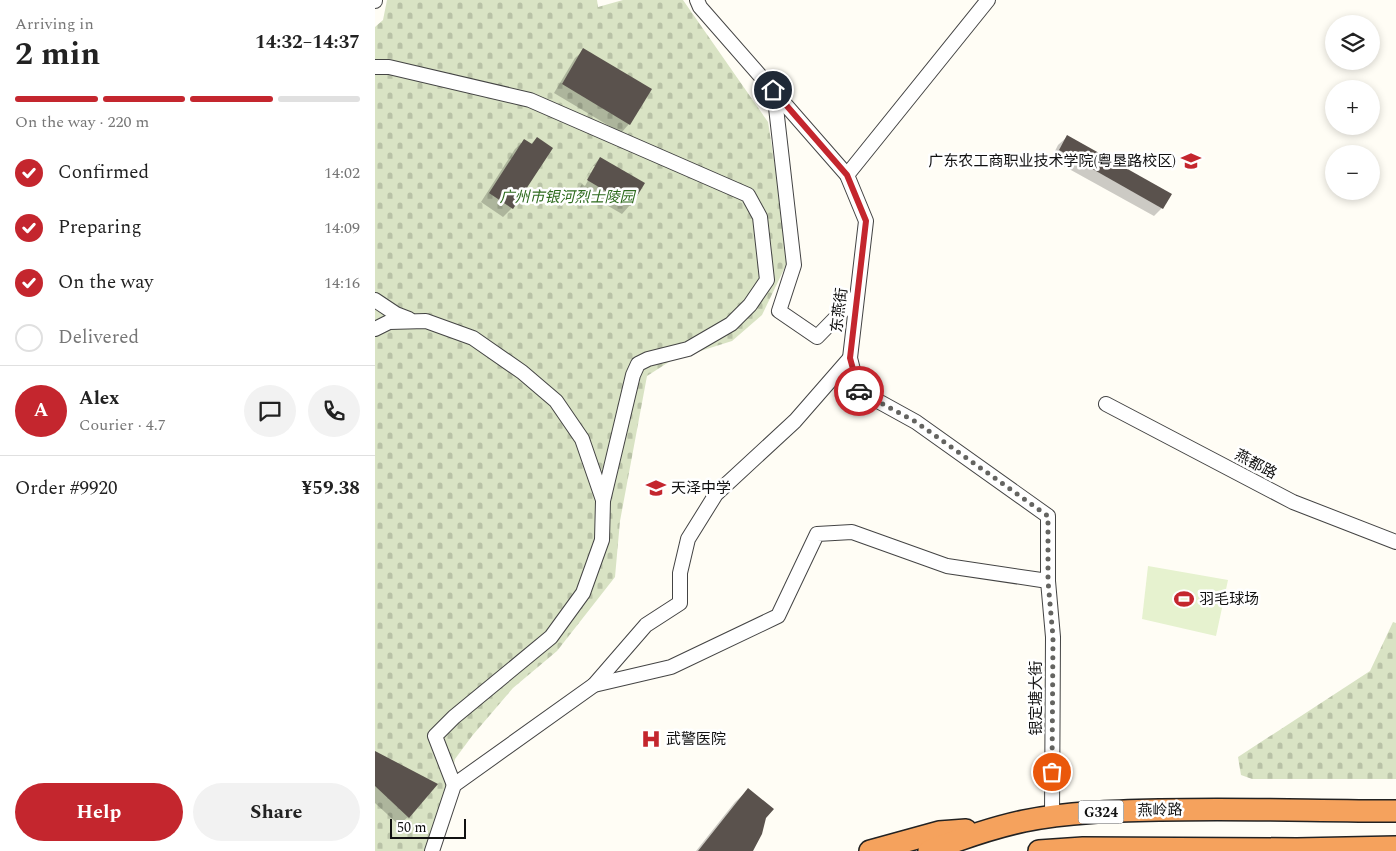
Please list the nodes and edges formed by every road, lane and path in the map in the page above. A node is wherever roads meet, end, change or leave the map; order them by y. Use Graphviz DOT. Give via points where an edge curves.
graph roads {
  1 [pos="697,0"];
  2 [pos="988,0"];
  3 [pos="375,67"];
  4 [pos="773,90"];
  5 [pos="847,175"];
  6 [pos="857,296"];
  7 [pos="375,300"];
  8 [pos="416,321"];
  9 [pos="376,324"];
  10 [pos="850,358"];
  11 [pos="1105,404"];
  12 [pos="603,501"];
  13 [pos="1396,542"];
  14 [pos="1048,581"];
  15 [pos="594,685"];
  16 [pos="454,785"];
  17 [pos="1396,811"];
  18 [pos="1052,816"];
  19 [pos="989,830"];
  20 [pos="1396,848"];
  21 [pos="1297,850"];
  22 [pos="432,851"];
  23 [pos="870,851"];
  24 [pos="929,851"];
  25 [pos="1039,851"];
  1 -- 4 [label="street, 东燕街"];
  2 -- 5 [label="street"];
  3 -- 12 [label="street" via="389,67 530,100 748,196 760,217 767,280 751,305 731,324 688,349 638,364"];
  4 -- 5 [label="street, 东燕街"];
  4 -- 6 [label="street" via="793,265 779,311 817,337"];
  5 -- 6 [label="street, 东燕街" via="866,221"];
  6 -- 10 [label="street, 东燕街"];
  7 -- 8 [label="street" via="396,314"];
  8 -- 9 [label="street"];
  8 -- 12 [label="street" via="425,321 473,338 522,372 556,401 582,439"];
  10 -- 14 [label="street, 东燕街" via="858,390 916,422 1048,516"];
  10 -- 15 [label="street" via="795,421 716,494 688,539 680,573 680,603 646,625"];
  11 -- 13 [label="street, 燕都路" via="1293,502"];
  12 -- 16 [label="street" via="601,540 588,583 576,604 551,637 435,736"];
  14 -- 15 [label="street" via="947,566 852,532 817,534 778,616 671,667"];
  14 -- 18 [label="street, 银定塘大街" via="1053,637"];
  15 -- 16 [label="street"];
  16 -- 22 [label="street"];
  17 -- 18 [label="highway, 燕岭路 / G324" via="1115,810"];
  18 -- 19 [label="highway, 燕岭路 / G324"];
  19 -- 23 [label="highway" via="939,832"];
  19 -- 24 [label="highway, 燕岭路 / G324"];
  20 -- 21 [label="highway"];
  21 -- 25 [label="highway" via="1083,848"];
}
